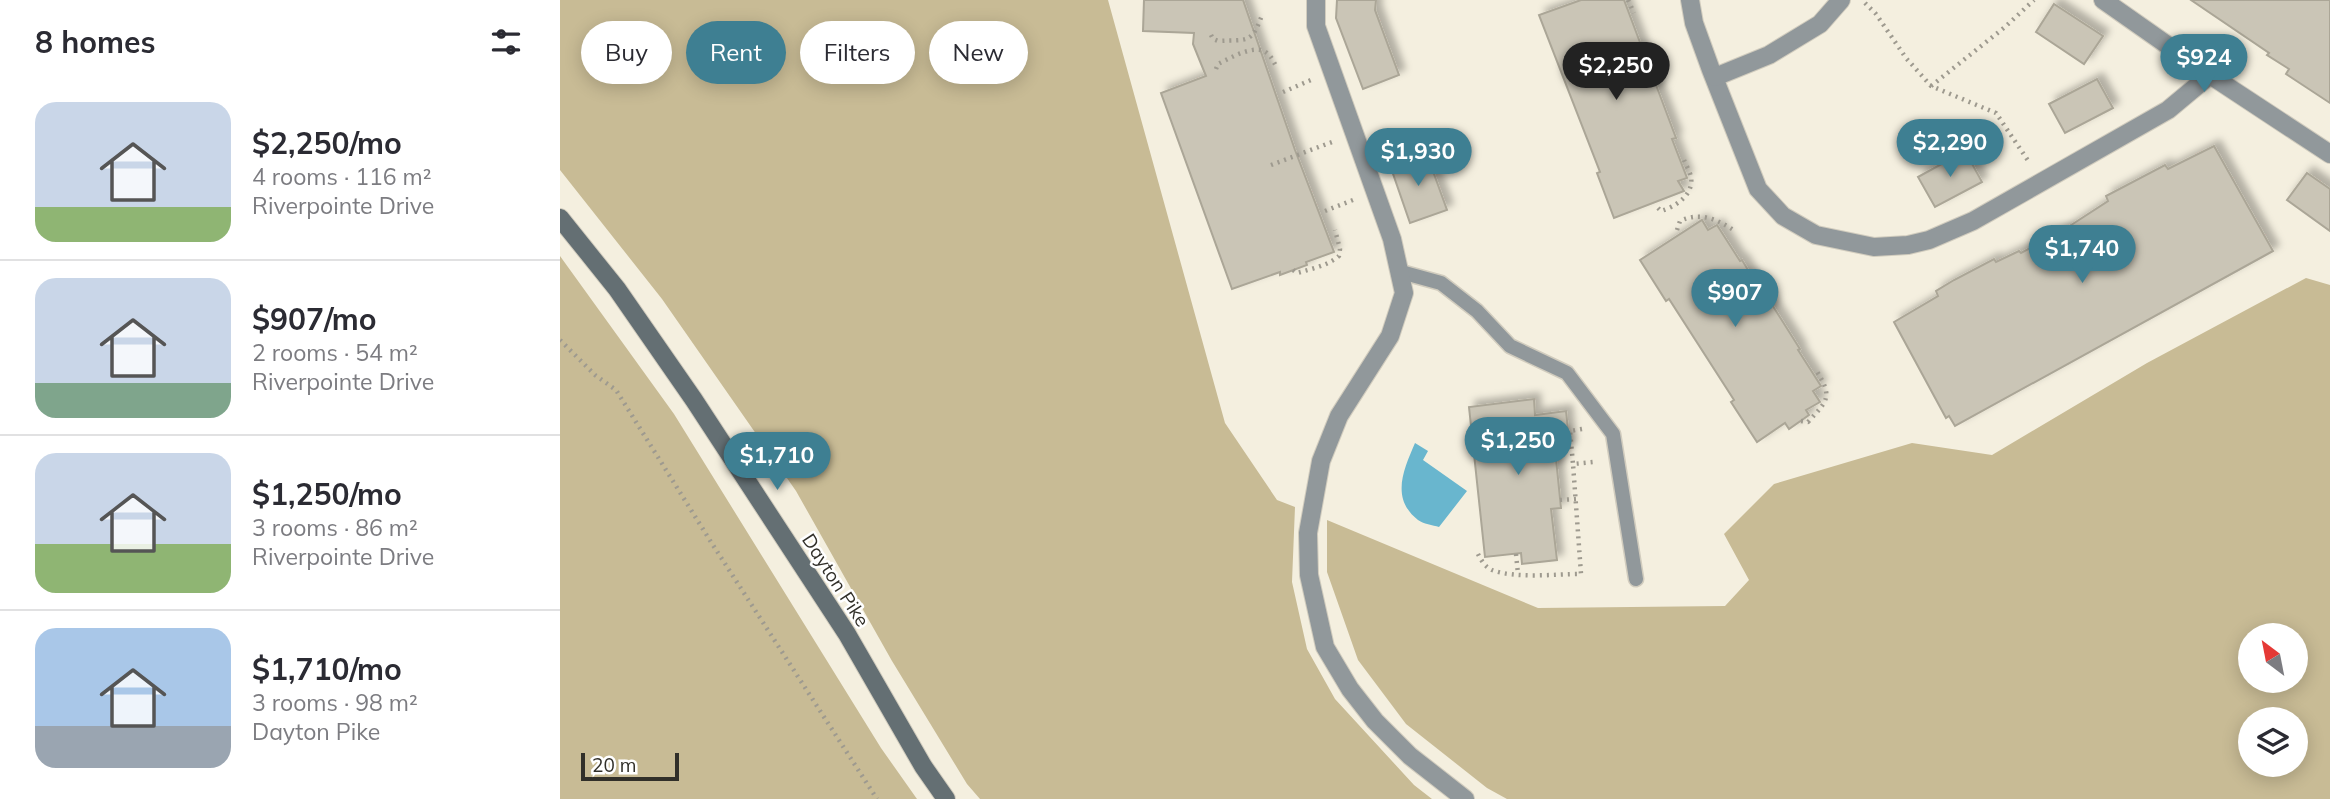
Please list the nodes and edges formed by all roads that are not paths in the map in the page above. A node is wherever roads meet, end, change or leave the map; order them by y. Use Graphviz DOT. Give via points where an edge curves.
graph roads {
  1 [pos="1316,0"];
  2 [pos="1690,0"];
  3 [pos="1841,0"];
  4 [pos="2103,0"];
  5 [pos="2210,75"];
  6 [pos="1715,77"];
  7 [pos="2330,154"];
  8 [pos="560,218"];
  9 [pos="1401,272"];
  10 [pos="1636,579"];
  11 [pos="946,799"];
  12 [pos="1465,799"];
  1 -- 9 [label="street" via="1316,26"];
  2 -- 6 [label="street"];
  3 -- 6 [label="street" via="1820,23 1769,55"];
  4 -- 5 [label="street"];
  5 -- 6 [label="street" via="2168,110 1956,230 1908,245 1874,247 1816,235 1783,215 1758,189"];
  5 -- 7 [label="street"];
  8 -- 11 [label="street, Dayton Pike" via="617,289 694,400 848,634"];
  9 -- 10 [label="lane" via="1441,283 1477,311 1510,346 1567,373 1614,434"];
  9 -- 12 [label="street" via="1404,293 1390,336 1339,416 1321,461 1308,533 1309,575 1325,647 1350,689 1410,755"];
}
